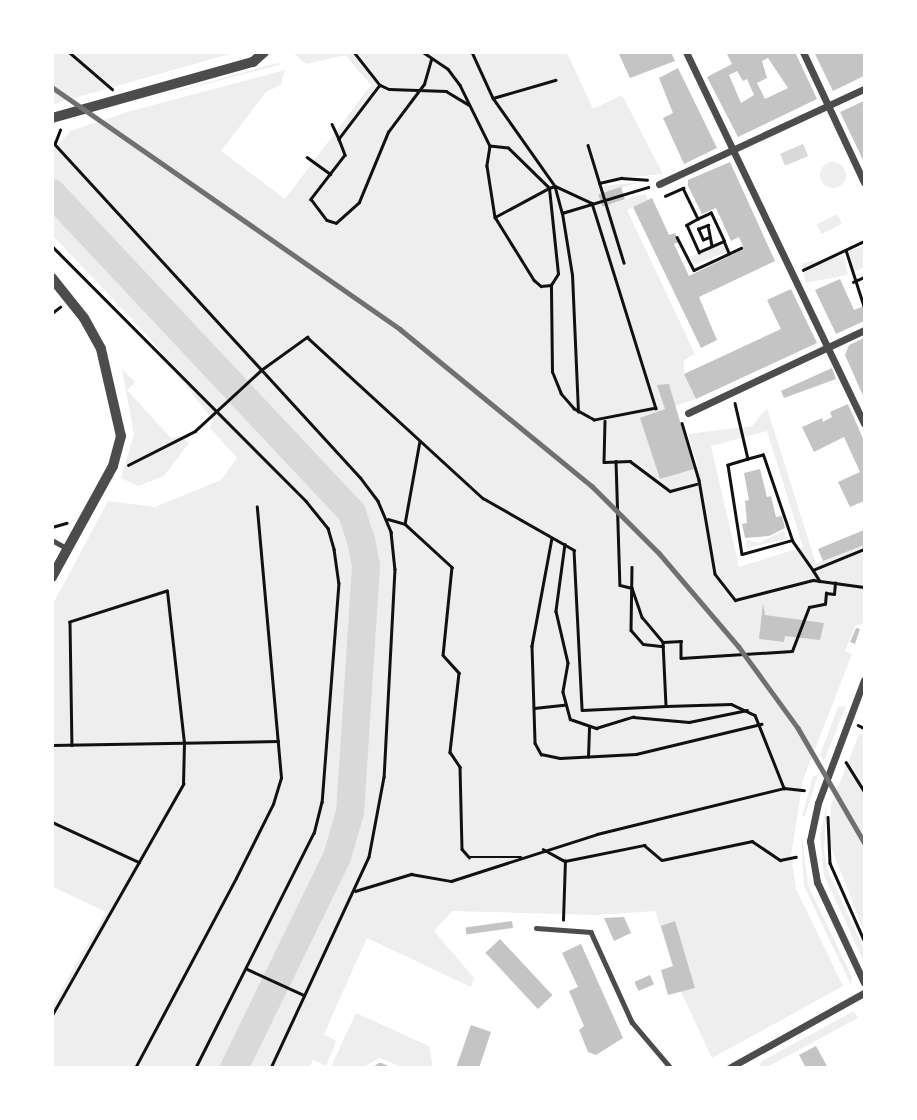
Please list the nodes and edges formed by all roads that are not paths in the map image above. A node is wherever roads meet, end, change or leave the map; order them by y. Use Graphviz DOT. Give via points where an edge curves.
graph roads {
  1 [pos="264,52"];
  2 [pos="686,52"];
  3 [pos="803,52"];
  4 [pos="864,89"];
  5 [pos="828,105"];
  6 [pos="52,118"];
  7 [pos="732,149"];
  8 [pos="864,182"];
  9 [pos="655,185"];
  10 [pos="52,278"];
  11 [pos="864,330"];
  12 [pos="829,348"];
  13 [pos="688,413"];
  14 [pos="864,424"];
  15 [pos="52,540"];
  16 [pos="68,549"];
  17 [pos="52,577"];
  18 [pos="864,680"];
  19 [pos="536,928"];
  20 [pos="864,983"];
  21 [pos="864,993"];
  22 [pos="671,1068"];
  23 [pos="729,1068"];
  1 -- 6 [label="street" via="253,61"];
  2 -- 7 [label="street"];
  3 -- 5 [label="street"];
  4 -- 5 [label="street"];
  5 -- 7 [label="street"];
  5 -- 8 [label="street"];
  7 -- 9 [label="street"];
  7 -- 12 [label="street"];
  10 -- 16 [label="street" via="98,342 121,429 117,456"];
  11 -- 12 [label="street"];
  12 -- 13 [label="street"];
  12 -- 14 [label="street"];
  15 -- 16 [label="lane"];
  16 -- 17 [label="street"];
  18 -- 20 [label="street" via="818,803 810,841 817,882"];
  19 -- 22 [label="lane" via="592,932 632,1022"];
  21 -- 23 [label="street"];
}
